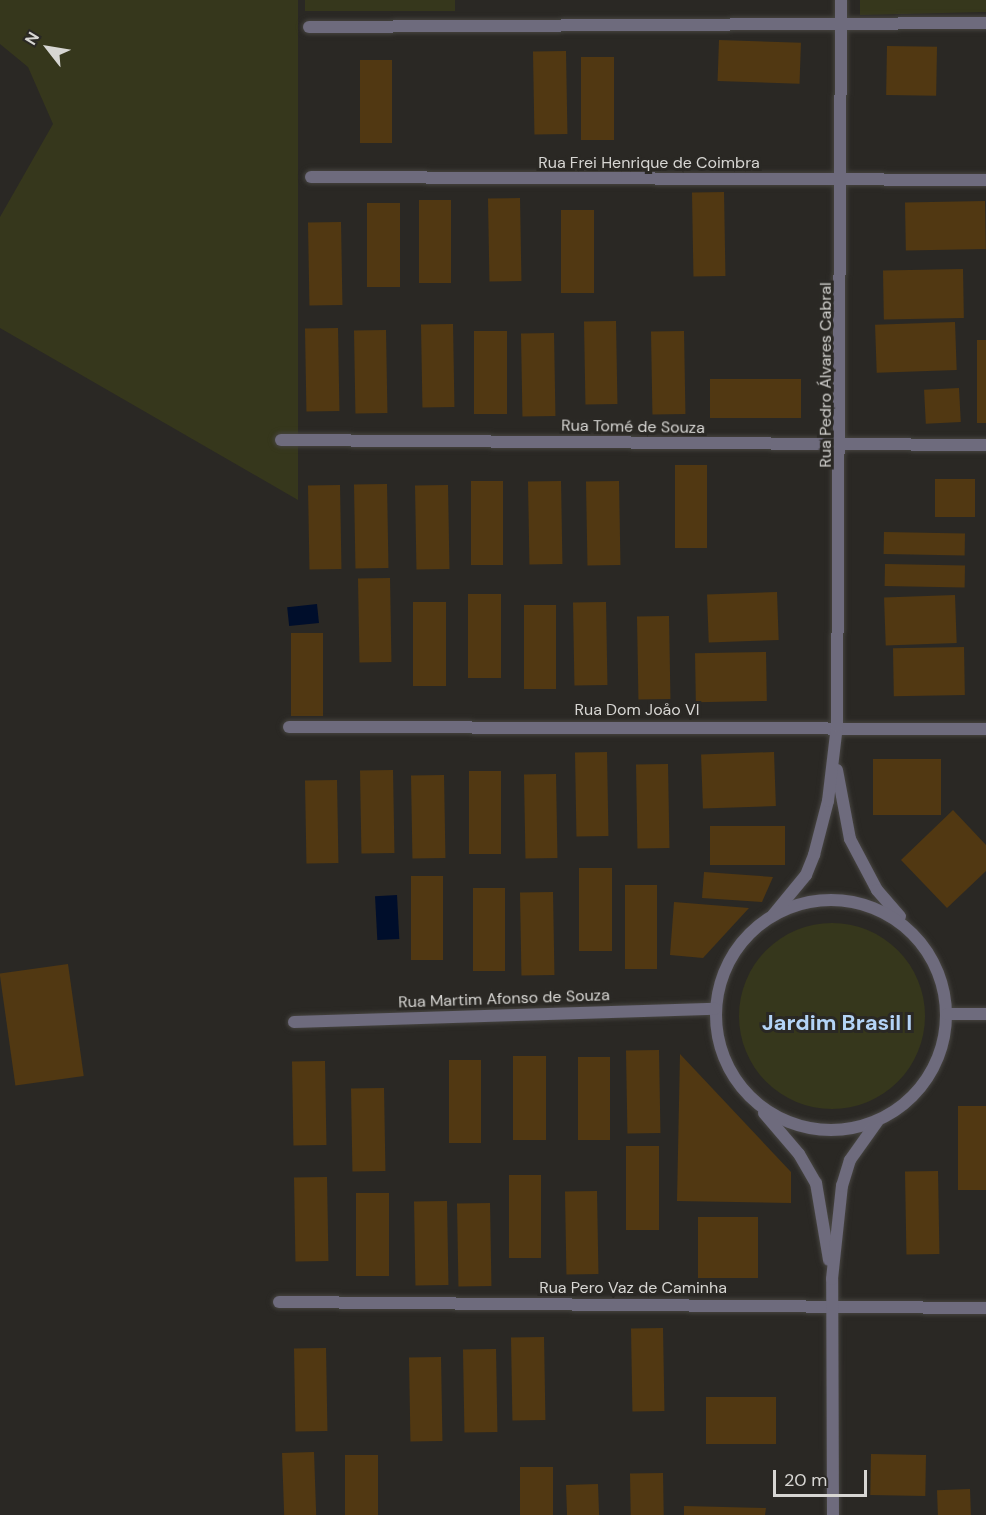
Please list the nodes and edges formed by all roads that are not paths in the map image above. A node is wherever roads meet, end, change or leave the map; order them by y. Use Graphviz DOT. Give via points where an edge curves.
graph roads {
  1 [pos="841,0"];
  2 [pos="986,23"];
  3 [pos="842,26"];
  4 [pos="309,27"];
  5 [pos="311,177"];
  6 [pos="986,180"];
  7 [pos="844,182"];
  8 [pos="281,440"];
  9 [pos="842,446"];
  10 [pos="986,446"];
  11 [pos="837,726"];
  12 [pos="289,727"];
  13 [pos="986,729"];
  14 [pos="835,749"];
  15 [pos="773,915"];
  16 [pos="916,935"];
  17 [pos="715,1009"];
  18 [pos="947,1014"];
  19 [pos="986,1014"];
  20 [pos="294,1022"];
  21 [pos="747,1094"];
  22 [pos="889,1115"];
  23 [pos="832,1279"];
  24 [pos="279,1302"];
  25 [pos="832,1306"];
  26 [pos="986,1308"];
  27 [pos="833,1515"];
  1 -- 3 [label="street, Rua Pedro Álvares Cabral"];
  2 -- 3 [label="street"];
  3 -- 4 [label="street"];
  3 -- 7 [label="street, Rua Pedro Álvares Cabral"];
  5 -- 7 [label="street, Rua Frei Henrique de Coimbra"];
  6 -- 7 [label="street, Rua Frei Henrique de Coimbra"];
  7 -- 9 [label="street, Rua Pedro Álvares Cabral"];
  8 -- 9 [label="street, Rua Tomé de Souza"];
  9 -- 10 [label="street, Rua Tomé de Souza"];
  9 -- 11 [label="street, Rua Pedro Álvares Cabral"];
  11 -- 12 [label="street, Rua Dom Joåo VI"];
  11 -- 13 [label="street, Rua Dom Joåo VI"];
  11 -- 14 [label="street, Rua Pedro Álvares Cabral"];
  14 -- 15 [label="street, Rua Pedro Álvares Cabral" via="814,855 806,875"];
  14 -- 16 [label="street, Rua Pedro Álvares Cabral" via="850,839 877,890"];
  15 -- 16 [label="street" via="796,904 844,899 892,916"];
  15 -- 17 [label="street" via="733,953"];
  16 -- 18 [label="street" via="940,973"];
  17 -- 20 [label="street, Rua Martim Afonso de Souza"];
  17 -- 21 [label="street" via="725,1062"];
  18 -- 19 [label="street"];
  18 -- 22 [label="street" via="934,1068 907,1102"];
  21 -- 22 [label="street" via="778,1118 811,1129 848,1130"];
  21 -- 23 [label="street" via="799,1154 816,1183"];
  22 -- 23 [label="street" via="873,1126 850,1160 842,1186"];
  23 -- 25 [label="street"];
  24 -- 25 [label="street, Rua Pero Vaz de Caminha"];
  25 -- 26 [label="street, Rua Pero Vaz de Caminha"];
  25 -- 27 [label="street"];
}
